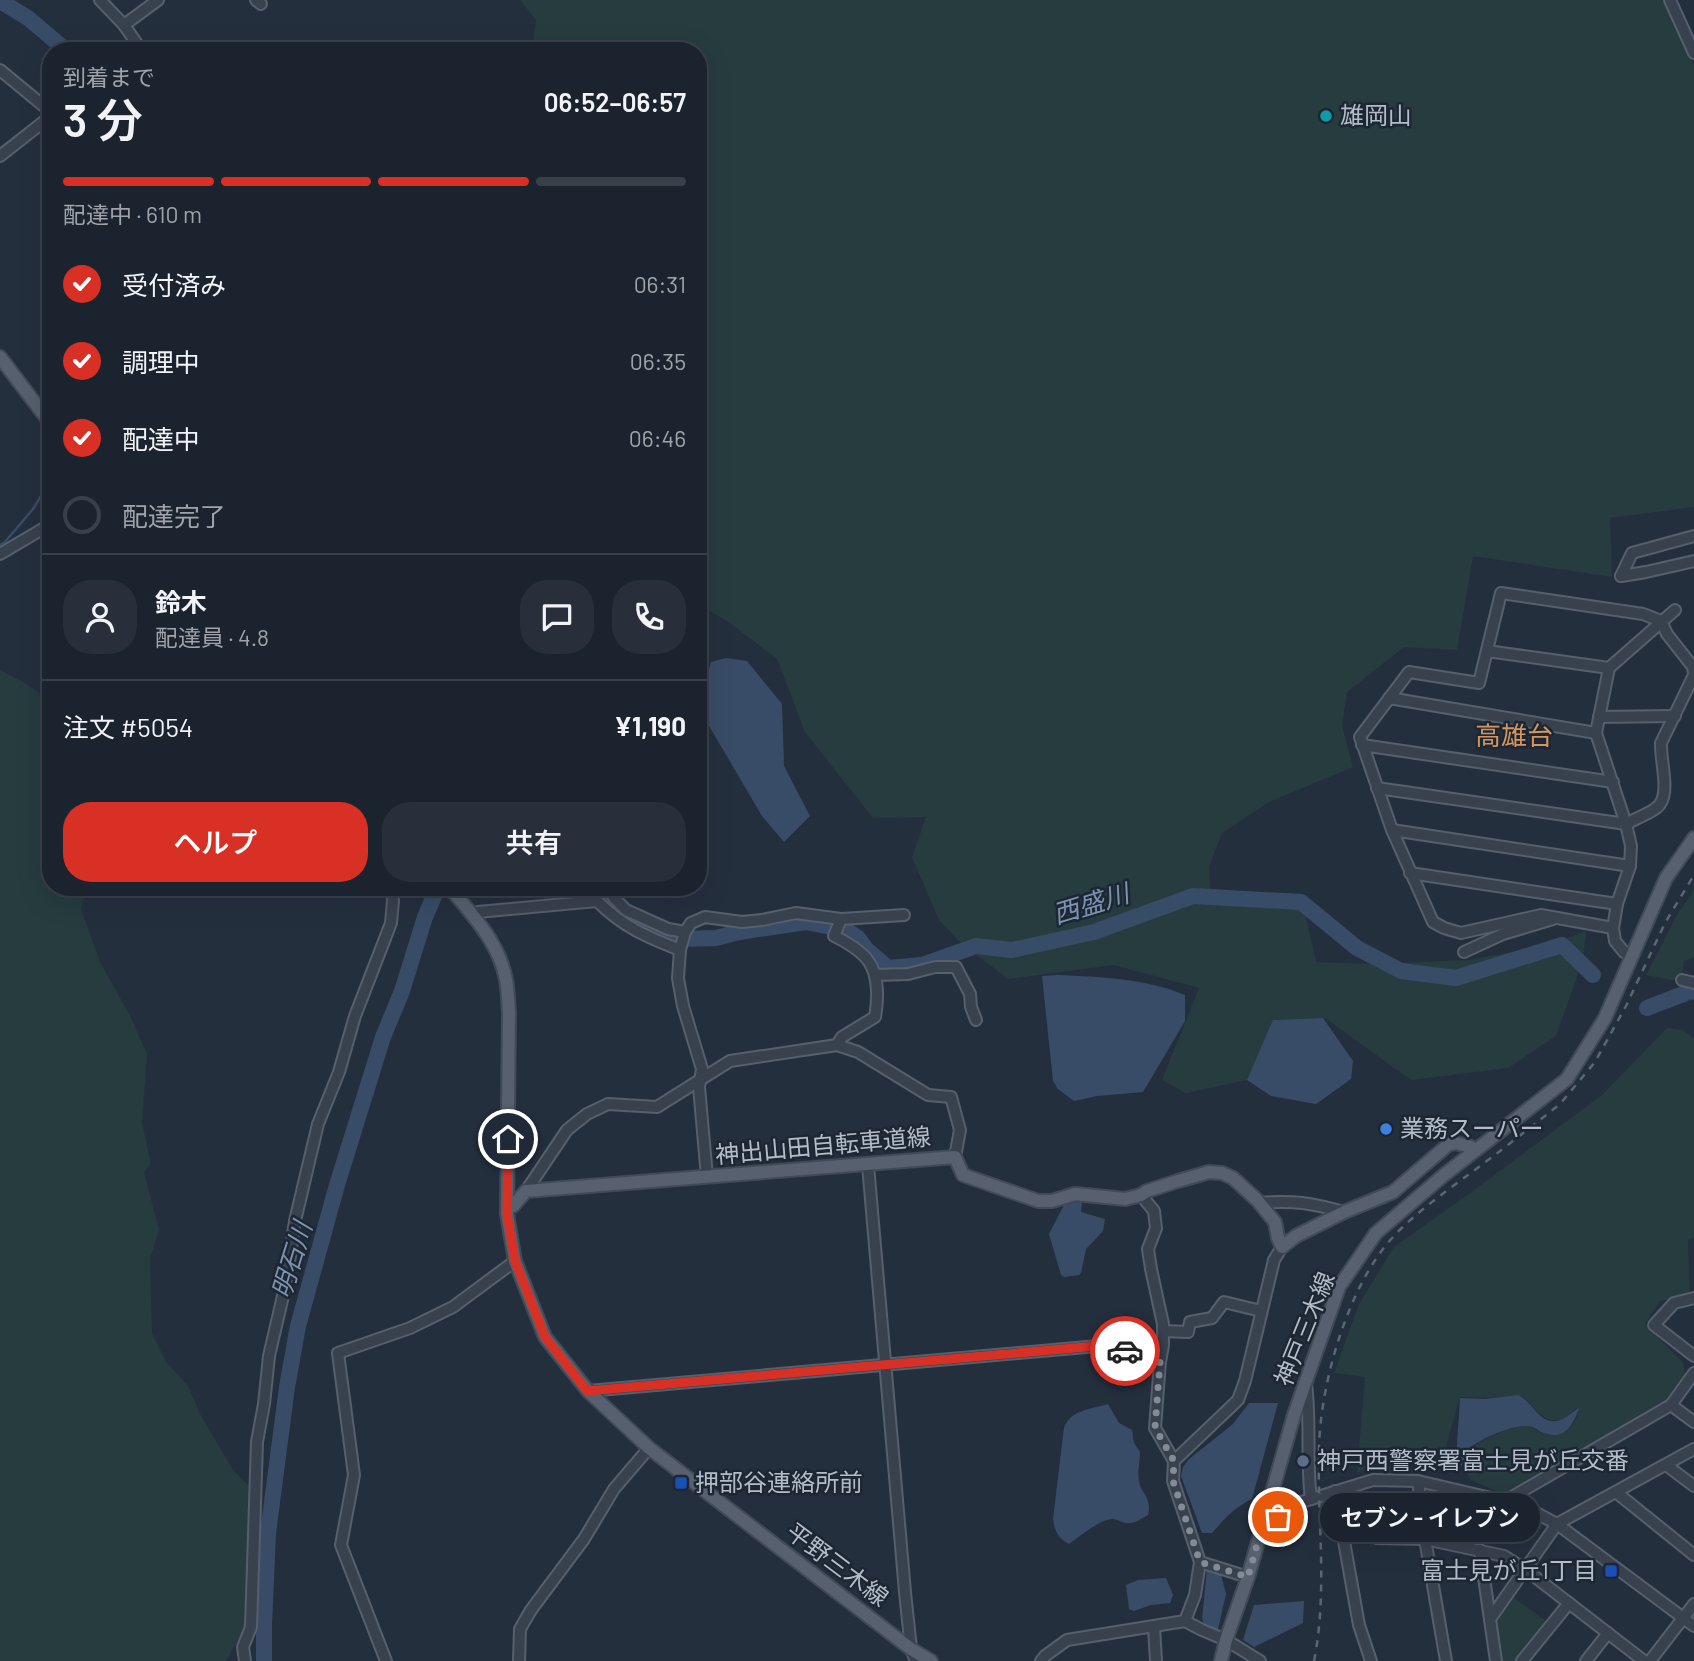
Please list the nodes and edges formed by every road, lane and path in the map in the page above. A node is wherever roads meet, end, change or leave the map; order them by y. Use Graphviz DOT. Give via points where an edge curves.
graph roads {
  1 [pos="100,0"];
  2 [pos="158,0"];
  3 [pos="1670,0"];
  4 [pos="124,25"];
  5 [pos="136,42"];
  6 [pos="1694,53"];
  7 [pos="0,70"];
  8 [pos="42,106"];
  9 [pos="42,121"];
  10 [pos="0,156"];
  11 [pos="0,357"];
  12 [pos="42,412"];
  13 [pos="42,528"];
  14 [pos="1694,536"];
  15 [pos="0,554"];
  16 [pos="1694,561"];
  17 [pos="1675,610"];
  18 [pos="1661,621"];
  19 [pos="1487,651"];
  20 [pos="1609,668"];
  21 [pos="1694,674"];
  22 [pos="1389,698"];
  23 [pos="1675,716"];
  24 [pos="1599,717"];
  25 [pos="1596,733"];
  26 [pos="1362,745"];
  27 [pos="1613,782"];
  28 [pos="1377,788"];
  29 [pos="1626,824"];
  30 [pos="1392,830"];
  31 [pos="1694,838"];
  32 [pos="1630,866"];
  33 [pos="1410,873"];
  34 [pos="393,896"];
  35 [pos="457,896"];
  36 [pos="613,896"];
  37 [pos="1617,904"];
  38 [pos="472,914"];
  39 [pos="904,915"];
  40 [pos="1555,918"];
  41 [pos="841,919"];
  42 [pos="1613,928"];
  43 [pos="685,932"];
  44 [pos="681,950"];
  45 [pos="1464,952"];
  46 [pos="1632,955"];
  47 [pos="875,975"];
  48 [pos="976,1020"];
  49 [pos="837,1045"];
  50 [pos="701,1080"];
  51 [pos="1474,1148"];
  52 [pos="955,1157"];
  53 [pos="867,1165"];
  54 [pos="707,1177"];
  55 [pos="526,1191"];
  56 [pos="1141,1195"];
  57 [pos="1259,1203"];
  58 [pos="510,1210"];
  59 [pos="1344,1212"];
  60 [pos="1282,1247"];
  61 [pos="515,1261"];
  62 [pos="1694,1298"];
  63 [pos="1261,1311"];
  64 [pos="1163,1331"];
  65 [pos="1694,1356"];
  66 [pos="1160,1362"];
  67 [pos="884,1365"];
  68 [pos="1694,1373"];
  69 [pos="1305,1381"];
  70 [pos="587,1391"];
  71 [pos="1671,1405"];
  72 [pos="1694,1422"];
  73 [pos="649,1448"];
  74 [pos="1694,1449"];
  75 [pos="1174,1461"];
  76 [pos="1666,1465"];
  77 [pos="1418,1481"];
  78 [pos="1694,1486"];
  79 [pos="1335,1492"];
  80 [pos="1617,1493"];
  81 [pos="1311,1499"];
  82 [pos="1505,1501"];
  83 [pos="1338,1511"];
  84 [pos="1557,1524"];
  85 [pos="1261,1531"];
  86 [pos="1425,1539"];
  87 [pos="1480,1550"];
  88 [pos="1694,1555"];
  89 [pos="1200,1562"];
  90 [pos="1526,1570"];
  91 [pos="1248,1577"];
  92 [pos="1569,1603"];
  93 [pos="1694,1604"];
  94 [pos="1683,1618"];
  95 [pos="1490,1619"];
  96 [pos="1185,1621"];
  97 [pos="1694,1626"];
  98 [pos="1154,1627"];
  99 [pos="1608,1633"];
  100 [pos="1226,1640"];
  101 [pos="914,1655"];
  102 [pos="245,1661"];
  103 [pos="386,1661"];
  104 [pos="519,1661"];
  105 [pos="930,1661"];
  106 [pos="1041,1661"];
  107 [pos="1156,1661"];
  108 [pos="1221,1661"];
  109 [pos="1260,1661"];
  110 [pos="1371,1661"];
  111 [pos="1446,1661"];
  112 [pos="1496,1661"];
  113 [pos="1522,1661"];
  114 [pos="1586,1661"];
  115 [pos="1644,1661"];
  116 [pos="1650,1661"];
  1 -- 4 [label="street"];
  2 -- 4 [label="street"];
  3 -- 6 [label="street"];
  4 -- 5 [label="street"];
  7 -- 8 [label="street"];
  9 -- 10 [label="street"];
  11 -- 12 [label="main road"];
  13 -- 15 [label="street"];
  14 -- 16 [label="street" via="1632,553 1621,576"];
  17 -- 18 [label="street"];
  18 -- 19 [label="street" via="1643,614 1501,593"];
  18 -- 20 [label="street"];
  18 -- 21 [label="street"];
  19 -- 20 [label="street"];
  19 -- 22 [label="street" via="1479,682 1409,672"];
  20 -- 24 [label="street"];
  21 -- 23 [label="street"];
  22 -- 25 [label="street"];
  22 -- 26 [label="street" via="1360,737"];
  23 -- 24 [label="street"];
  23 -- 29 [label="street" via="1661,743 1664,791 1660,804"];
  24 -- 25 [label="street"];
  25 -- 27 [label="street"];
  26 -- 27 [label="street"];
  26 -- 28 [label="street"];
  27 -- 29 [label="street"];
  28 -- 29 [label="street"];
  28 -- 30 [label="street"];
  29 -- 32 [label="street"];
  30 -- 32 [label="street"];
  30 -- 33 [label="street"];
  31 -- 46 [label="main road, 神戸三木線" via="1666,878"];
  32 -- 37 [label="street"];
  33 -- 37 [label="street"];
  33 -- 40 [label="street" via="1433,922 1444,928 1461,933 1541,915"];
  34 -- 102 [label="street" via="391,923 318,1124 295,1221 257,1442 251,1627 243,1647"];
  35 -- 38 [label="main road, 平野三木線"];
  36 -- 43 [label="street" via="626,910"];
  37 -- 42 [label="street"];
  38 -- 44 [label="street" via="597,901 646,936"];
  38 -- 58 [label="main road, 平野三木線" via="506,979"];
  39 -- 41 [label="street"];
  40 -- 42 [label="street"];
  40 -- 45 [label="street"];
  41 -- 43 [label="street" via="796,913 742,922 705,916"];
  41 -- 47 [label="street" via="834,936 869,962"];
  42 -- 46 [label="street" via="1615,941"];
  43 -- 44 [label="street"];
  44 -- 50 [label="street" via="678,978"];
  46 -- 51 [label="main road, 神戸三木線" via="1605,1018 1567,1079"];
  47 -- 48 [label="street" via="956,967 970,994"];
  47 -- 49 [label="street" via="875,1017"];
  49 -- 50 [label="street" via="730,1061"];
  49 -- 52 [label="street" via="858,1052 928,1095 951,1097 961,1130"];
  50 -- 54 [label="street"];
  50 -- 55 [label="street" via="657,1108 608,1104 587,1114 567,1130"];
  51 -- 59 [label="main road" via="1449,1144 1393,1192"];
  51 -- 69 [label="main road, 神戸三木線" via="1376,1233 1339,1287"];
  52 -- 53 [label="main road, 神出山田自転車道線"];
  52 -- 56 [label="main road, 神出山田自転車道線" via="963,1175 1038,1201 1075,1194 1125,1199"];
  53 -- 54 [label="main road, 神出山田自転車道線"];
  53 -- 67 [label="street"];
  54 -- 55 [label="main road, 神出山田自転車道線"];
  55 -- 58 [label="main road"];
  56 -- 57 [label="main road, 神出山田自転車道線" via="1209,1172 1233,1178"];
  56 -- 64 [label="street" via="1154,1211 1156,1228 1148,1249"];
  57 -- 59 [label="street" via="1313,1203"];
  57 -- 60 [label="main road, 神出山田自転車道線" via="1275,1222"];
  58 -- 61 [label="main road, 平野三木線"];
  59 -- 60 [label="main road"];
  60 -- 63 [label="street" via="1274,1260"];
  61 -- 70 [label="main road, 平野三木線" via="545,1337"];
  61 -- 103 [label="street" via="453,1307 410,1328 338,1353 354,1475 341,1545"];
  62 -- 65 [label="street" via="1674,1303 1654,1325"];
  63 -- 64 [label="street" via="1224,1302 1212,1318 1190,1322 1188,1332"];
  63 -- 75 [label="street" via="1238,1400"];
  64 -- 66 [label="street"];
  66 -- 67 [label="street" via="1136,1358 1108,1345"];
  66 -- 75 [label="street" via="1155,1428"];
  67 -- 70 [label="street"];
  67 -- 101 [label="street"];
  68 -- 71 [label="street"];
  69 -- 81 [label="street"];
  69 -- 85 [label="main road, 神戸三木線"];
  70 -- 73 [label="main road, 平野三木線"];
  71 -- 72 [label="street"];
  71 -- 82 [label="street"];
  73 -- 101 [label="main road, 平野三木線"];
  73 -- 104 [label="street" via="614,1489 584,1539 531,1610 520,1629"];
  74 -- 76 [label="street"];
  75 -- 89 [label="street" via="1173,1481"];
  76 -- 78 [label="street"];
  76 -- 80 [label="street"];
  77 -- 79 [label="street" via="1373,1480"];
  77 -- 82 [label="street"];
  77 -- 86 [label="street"];
  79 -- 81 [label="street"];
  79 -- 83 [label="street"];
  80 -- 84 [label="street"];
  80 -- 88 [label="street"];
  81 -- 85 [label="street" via="1295,1504"];
  82 -- 84 [label="street"];
  83 -- 86 [label="street" via="1353,1508 1376,1538"];
  83 -- 110 [label="street" via="1359,1625"];
  84 -- 90 [label="street"];
  84 -- 94 [label="street"];
  85 -- 91 [label="main road, 神戸三木線"];
  86 -- 87 [label="street"];
  86 -- 111 [label="street"];
  87 -- 90 [label="street" via="1504,1556"];
  87 -- 95 [label="street"];
  89 -- 91 [label="street"];
  89 -- 96 [label="street"];
  90 -- 92 [label="street"];
  90 -- 95 [label="street"];
  91 -- 100 [label="main road, 神戸三木線"];
  92 -- 99 [label="street"];
  92 -- 113 [label="street"];
  93 -- 94 [label="street"];
  94 -- 97 [label="street"];
  94 -- 116 [label="street"];
  95 -- 112 [label="street"];
  96 -- 98 [label="street"];
  96 -- 100 [label="street"];
  98 -- 106 [label="street" via="1067,1640"];
  98 -- 107 [label="street"];
  99 -- 114 [label="street"];
  99 -- 115 [label="street"];
  100 -- 108 [label="main road, 神戸三木線"];
  100 -- 109 [label="street"];
  101 -- 105 [label="main road, 平野三木線"];
}
